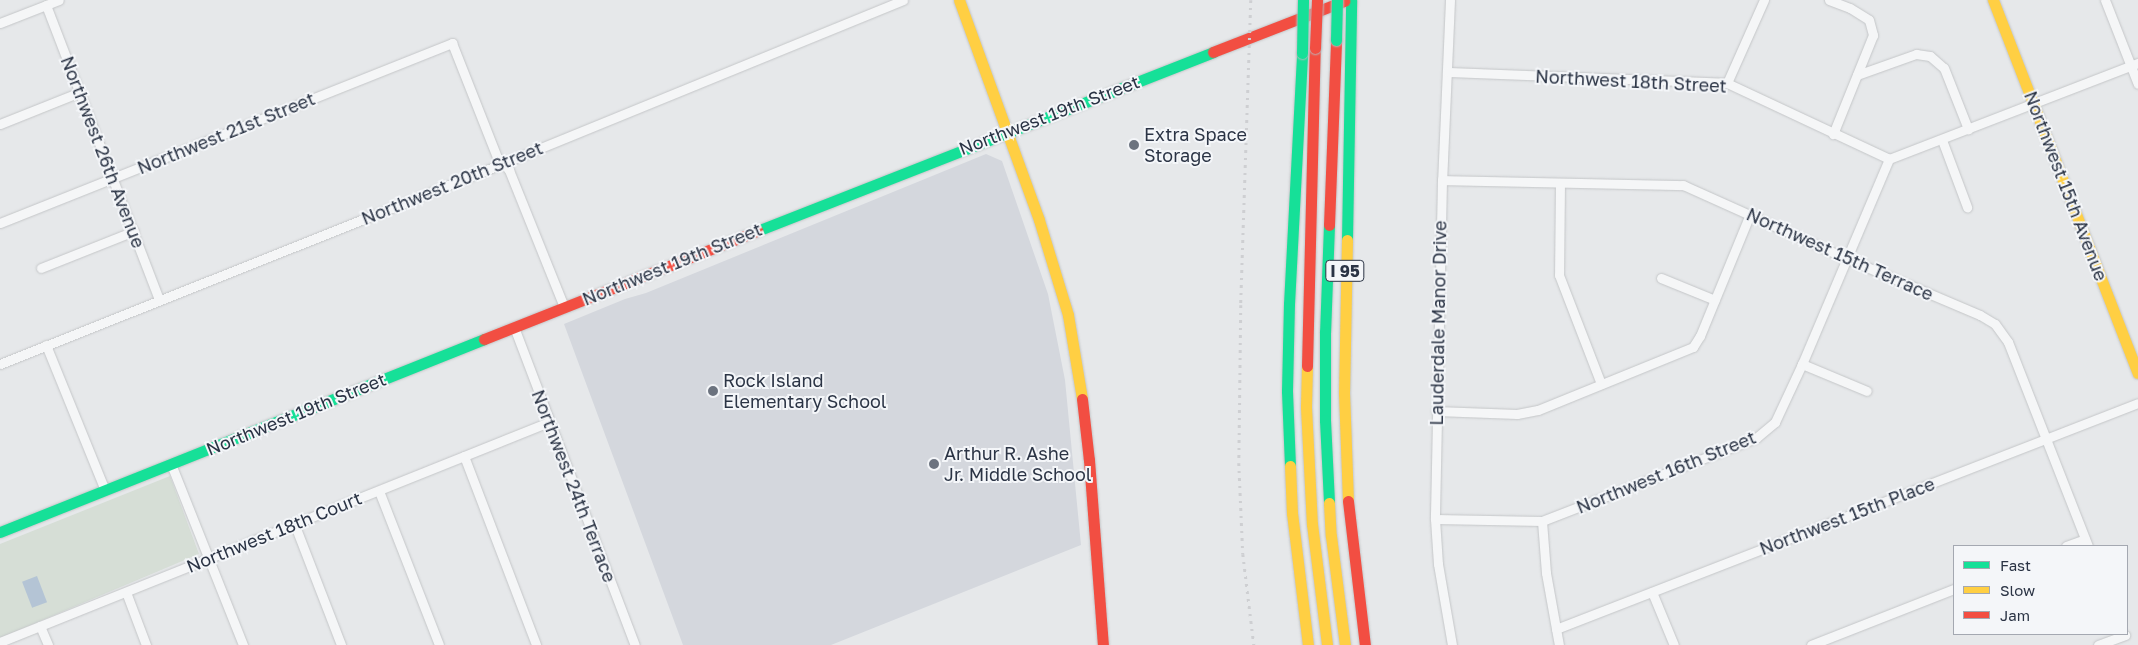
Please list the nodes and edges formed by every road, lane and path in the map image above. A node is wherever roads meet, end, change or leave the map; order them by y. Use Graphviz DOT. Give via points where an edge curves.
graph roads {
  1 [pos="59,0"];
  2 [pos="902,0"];
  3 [pos="959,0"];
  4 [pos="1303,0"];
  5 [pos="1317,0"];
  6 [pos="1337,0"];
  7 [pos="1346,0"];
  8 [pos="1351,0"];
  9 [pos="1450,0"];
  10 [pos="1764,0"];
  11 [pos="1829,0"];
  12 [pos="1993,0"];
  13 [pos="2106,0"];
  14 [pos="46,5"];
  15 [pos="0,24"];
  16 [pos="2134,65"];
  17 [pos="1447,72"];
  18 [pos="1857,76"];
  19 [pos="1727,83"];
  20 [pos="2138,84"];
  21 [pos="80,92"];
  22 [pos="2035,104"];
  23 [pos="0,124"];
  24 [pos="1968,129"];
  25 [pos="1007,132"];
  26 [pos="1833,134"];
  27 [pos="1942,140"];
  28 [pos="1889,159"];
  29 [pos="504,163"];
  30 [pos="114,177"];
  31 [pos="1442,180"];
  32 [pos="1560,183"];
  33 [pos="1968,207"];
  34 [pos="1750,214"];
  35 [pos="0,222"];
  36 [pos="134,231"];
  37 [pos="1848,259"];
  38 [pos="41,268"];
  39 [pos="1661,278"];
  40 [pos="159,299"];
  41 [pos="1715,300"];
  42 [pos="564,306"];
  43 [pos="514,327"];
  44 [pos="46,345"];
  45 [pos="0,364"];
  46 [pos="1802,364"];
  47 [pos="2138,373"];
  48 [pos="1601,384"];
  49 [pos="1867,391"];
  50 [pos="2138,403"];
  51 [pos="1436,411"];
  52 [pos="549,422"];
  53 [pos="2047,438"];
  54 [pos="464,456"];
  55 [pos="171,464"];
  56 [pos="105,490"];
  57 [pos="379,490"];
  58 [pos="1436,519"];
  59 [pos="1542,521"];
  60 [pos="294,523"];
  61 [pos="0,532"];
  62 [pos="2087,542"];
  63 [pos="2071,545"];
  64 [pos="210,558"];
  65 [pos="1953,590"];
  66 [pos="126,592"];
  67 [pos="1652,592"];
  68 [pos="40,626"];
  69 [pos="1556,629"];
  70 [pos="2123,635"];
  71 [pos="0,642"];
  72 [pos="48,645"];
  73 [pos="146,645"];
  74 [pos="243,645"];
  75 [pos="341,645"];
  76 [pos="439,645"];
  77 [pos="536,645"];
  78 [pos="636,645"];
  79 [pos="1104,645"];
  80 [pos="1309,645"];
  81 [pos="1327,645"];
  82 [pos="1345,645"];
  83 [pos="1365,645"];
  84 [pos="1452,645"];
  85 [pos="1559,645"];
  86 [pos="1674,645"];
  87 [pos="1811,645"];
  88 [pos="2098,645"];
  1 -- 14 [label="street"];
  2 -- 29 [label="street, Northwest 20th Street"];
  3 -- 25 [label="main road"];
  4 -- 80 [label="main road, bridge" via="1287,391 1292,513"];
  5 -- 81 [label="main road, bridge" via="1306,407 1312,524"];
  6 -- 82 [label="main road, bridge" via="1325,412 1330,527"];
  7 -- 25 [label="main road, Northwest 19th Street"];
  8 -- 83 [label="main road, I 95" via="1344,303 1345,439 1351,535"];
  9 -- 17 [label="street, Lauderdale Manor Drive"];
  10 -- 19 [label="street"];
  11 -- 18 [label="street" via="1869,20 1873,35"];
  12 -- 22 [label="main road, Northwest 15th Avenue"];
  13 -- 16 [label="street"];
  14 -- 15 [label="street"];
  14 -- 21 [label="street, Northwest 26th Avenue"];
  16 -- 20 [label="street"];
  16 -- 22 [label="street"];
  17 -- 19 [label="street, Northwest 18th Street"];
  17 -- 31 [label="street, Lauderdale Manor Drive"];
  18 -- 24 [label="street" via="1916,54 1930,56 1944,68"];
  18 -- 26 [label="street"];
  19 -- 26 [label="street, Northwest 18th Street"];
  21 -- 23 [label="street"];
  21 -- 30 [label="street, Northwest 26th Avenue"];
  22 -- 24 [label="street"];
  22 -- 47 [label="main road, Northwest 15th Avenue"];
  24 -- 27 [label="street"];
  25 -- 42 [label="main road, Northwest 19th Street"];
  25 -- 79 [label="main road" via="1068,315 1090,476"];
  26 -- 28 [label="street, Northwest 18th Street"];
  27 -- 28 [label="street"];
  27 -- 33 [label="street"];
  28 -- 37 [label="street, Northwest 16th Street"];
  29 -- 30 [label="street, Northwest 21st Street" via="497,157 452,43"];
  29 -- 40 [label="street, Northwest 20th Street"];
  29 -- 42 [label="street"];
  30 -- 35 [label="street, Northwest 21st Street"];
  30 -- 36 [label="street, Northwest 26th Avenue"];
  31 -- 32 [label="street, Northwest 15th Terrace"];
  31 -- 51 [label="street, Lauderdale Manor Drive"];
  32 -- 34 [label="street, Northwest 15th Terrace" via="1683,185"];
  32 -- 48 [label="street" via="1558,276"];
  34 -- 37 [label="street, Northwest 15th Terrace"];
  34 -- 41 [label="street"];
  36 -- 38 [label="street"];
  36 -- 40 [label="street, Northwest 26th Avenue"];
  37 -- 46 [label="street, Northwest 16th Street"];
  37 -- 53 [label="street, Northwest 15th Terrace" via="1995,324 2008,342"];
  39 -- 41 [label="street"];
  40 -- 44 [label="street, Northwest 20th Street"];
  41 -- 48 [label="street" via="1694,347"];
  42 -- 43 [label="main road, Northwest 19th Street"];
  43 -- 52 [label="street, Northwest 24th Terrace"];
  43 -- 55 [label="main road, Northwest 19th Street"];
  44 -- 45 [label="street, Northwest 20th Street"];
  44 -- 56 [label="street"];
  46 -- 49 [label="street"];
  46 -- 59 [label="street, Northwest 16th Street" via="1775,422 1756,438"];
  48 -- 51 [label="street" via="1538,410 1517,414"];
  50 -- 53 [label="street, Northwest 15th Place"];
  51 -- 58 [label="street, Lauderdale Manor Drive"];
  52 -- 54 [label="street, Northwest 18th Court"];
  52 -- 78 [label="street, Northwest 24th Terrace"];
  53 -- 62 [label="street, Northwest 15th Terrace"];
  53 -- 67 [label="street, Northwest 15th Place"];
  54 -- 57 [label="street, Northwest 18th Court"];
  54 -- 77 [label="street"];
  55 -- 56 [label="main road, Northwest 19th Street"];
  55 -- 64 [label="street"];
  56 -- 61 [label="main road, Northwest 19th Street"];
  57 -- 60 [label="street, Northwest 18th Court"];
  57 -- 76 [label="street"];
  58 -- 59 [label="street, Northwest 16th Street"];
  58 -- 84 [label="street, Lauderdale Manor Drive" via="1438,564"];
  59 -- 69 [label="street" via="1546,573"];
  60 -- 64 [label="street, Northwest 18th Court"];
  60 -- 75 [label="street"];
  62 -- 63 [label="street"];
  64 -- 66 [label="street, Northwest 18th Court"];
  64 -- 74 [label="street"];
  65 -- 87 [label="street"];
  66 -- 68 [label="street, Northwest 18th Court"];
  66 -- 73 [label="street"];
  67 -- 69 [label="street, Northwest 15th Place"];
  67 -- 86 [label="street"];
  68 -- 71 [label="street, Northwest 18th Court"];
  68 -- 72 [label="street"];
  69 -- 85 [label="street"];
  70 -- 88 [label="street"];
}
